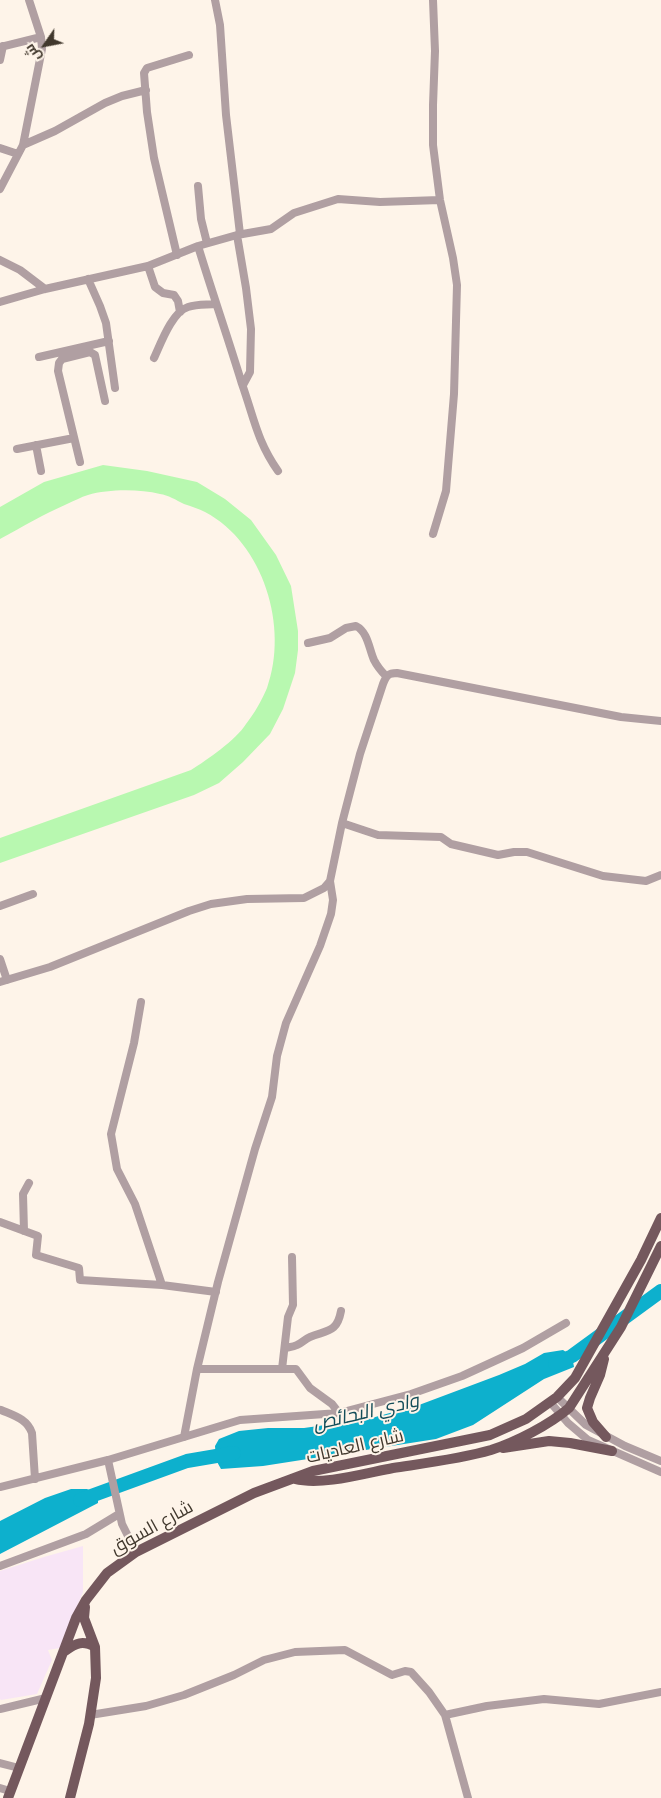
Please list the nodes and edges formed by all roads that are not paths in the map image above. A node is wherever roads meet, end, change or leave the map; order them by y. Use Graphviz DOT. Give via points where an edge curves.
graph roads {
  1 [pos="28,0"];
  2 [pos="215,0"];
  3 [pos="433,0"];
  4 [pos="41,37"];
  5 [pos="1,47"];
  6 [pos="189,55"];
  7 [pos="0,60"];
  8 [pos="146,90"];
  9 [pos="23,145"];
  10 [pos="0,148"];
  11 [pos="18,154"];
  12 [pos="198,186"];
  13 [pos="0,189"];
  14 [pos="440,200"];
  15 [pos="238,234"];
  16 [pos="207,243"];
  17 [pos="198,246"];
  18 [pos="177,255"];
  19 [pos="0,260"];
  20 [pos="148,266"];
  21 [pos="88,279"];
  22 [pos="45,290"];
  23 [pos="0,302"];
  24 [pos="216,304"];
  25 [pos="180,312"];
  26 [pos="109,341"];
  27 [pos="39,357"];
  28 [pos="154,358"];
  29 [pos="243,385"];
  30 [pos="115,388"];
  31 [pos="105,401"];
  32 [pos="74,438"];
  33 [pos="36,445"];
  34 [pos="17,449"];
  35 [pos="80,462"];
  36 [pos="41,471"];
  37 [pos="278,471"];
  38 [pos="433,534"];
  39 [pos="308,643"];
  40 [pos="386,676"];
  41 [pos="661,720"];
  42 [pos="342,823"];
  43 [pos="661,875"];
  44 [pos="330,881"];
  45 [pos="33,894"];
  46 [pos="0,906"];
  47 [pos="0,959"];
  48 [pos="4,981"];
  49 [pos="141,1002"];
  50 [pos="29,1183"];
  51 [pos="661,1218"];
  52 [pos="0,1222"];
  53 [pos="24,1231"];
  54 [pos="661,1246"];
  55 [pos="292,1257"];
  56 [pos="162,1285"];
  57 [pos="216,1292"];
  58 [pos="340,1311"];
  59 [pos="566,1323"];
  60 [pos="285,1348"];
  61 [pos="606,1352"];
  62 [pos="197,1369"];
  63 [pos="282,1369"];
  64 [pos="554,1400"];
  65 [pos="2,1410"];
  66 [pos="565,1411"];
  67 [pos="339,1413"];
  68 [pos="184,1437"];
  69 [pos="606,1437"];
  70 [pos="492,1450"];
  71 [pos="612,1452"];
  72 [pos="108,1460"];
  73 [pos="661,1461"];
  74 [pos="661,1472"];
  75 [pos="35,1479"];
  76 [pos="295,1479"];
  77 [pos="0,1487"];
  78 [pos="119,1514"];
  79 [pos="136,1552"];
  80 [pos="0,1566"];
  81 [pos="86,1600"];
  82 [pos="95,1647"];
  83 [pos="65,1651"];
  84 [pos="661,1692"];
  85 [pos="46,1698"];
  86 [pos="0,1709"];
  87 [pos="90,1715"];
  88 [pos="445,1715"];
  89 [pos="0,1763"];
  90 [pos="19,1768"];
  91 [pos="6,1792"];
  92 [pos="70,1798"];
  93 [pos="468,1798"];
  1 -- 4 [label="street"];
  2 -- 15 [label="street" via="220,25"];
  3 -- 14 [label="street" via="433,145"];
  4 -- 5 [label="street"];
  4 -- 9 [label="street" via="42,49"];
  5 -- 7 [label="street"];
  6 -- 8 [label="street" via="148,68 144,73"];
  8 -- 9 [label="street" via="114,100 56,132"];
  8 -- 18 [label="street" via="154,158"];
  9 -- 11 [label="street"];
  10 -- 11 [label="street"];
  11 -- 13 [label="street"];
  12 -- 16 [label="street"];
  14 -- 15 [label="street" via="380,202 338,199 294,213 272,228"];
  14 -- 38 [label="street" via="457,285 454,394 446,491"];
  15 -- 16 [label="street"];
  15 -- 29 [label="street" via="251,329 250,372"];
  16 -- 17 [label="street"];
  17 -- 18 [label="street"];
  17 -- 24 [label="street"];
  18 -- 20 [label="street"];
  19 -- 22 [label="street" via="20,270"];
  20 -- 21 [label="street"];
  20 -- 25 [label="street" via="155,287 174,295"];
  21 -- 22 [label="street"];
  21 -- 26 [label="street" via="103,314"];
  22 -- 23 [label="street"];
  24 -- 25 [label="street" via="190,306"];
  24 -- 29 [label="street"];
  25 -- 28 [label="street"];
  26 -- 27 [label="street"];
  26 -- 30 [label="street"];
  29 -- 37 [label="street" via="262,446"];
  31 -- 32 [label="street" via="93,352 59,362 58,372"];
  32 -- 33 [label="street"];
  32 -- 35 [label="street"];
  33 -- 34 [label="street"];
  33 -- 36 [label="street"];
  39 -- 40 [label="street" via="330,638 356,626"];
  40 -- 41 [label="street" via="397,673 620,717"];
  40 -- 42 [label="street" via="360,754"];
  42 -- 43 [label="street" via="378,835 441,837 451,844 498,855 527,852 603,876 646,881"];
  42 -- 44 [label="street"];
  44 -- 48 [label="street" via="324,888 304,898 247,898 189,910 50,967"];
  44 -- 57 [label="street" via="331,914 286,1023 277,1056 272,1097"];
  45 -- 46 [label="street"];
  47 -- 48 [label="street"];
  49 -- 56 [label="street" via="111,1134 117,1169 135,1204"];
  50 -- 53 [label="street" via="23,1194"];
  51 -- 64 [label="main road, شارع العاديات" via="575,1378"];
  52 -- 53 [label="street"];
  53 -- 56 [label="street" via="38,1236 36,1254 79,1268 80,1280"];
  54 -- 61 [label="main road, شارع العاديات"];
  55 -- 60 [label="street" via="293,1306 288,1317"];
  56 -- 57 [label="street"];
  57 -- 62 [label="street"];
  58 -- 60 [label="street" via="335,1327"];
  59 -- 67 [label="street" via="523,1348 462,1376 411,1394"];
  60 -- 63 [label="street"];
  61 -- 66 [label="main road, شارع العاديات"];
  61 -- 69 [label="main road" via="587,1408 593,1422"];
  62 -- 63 [label="street"];
  62 -- 68 [label="street"];
  63 -- 67 [label="street" via="296,1369 310,1388"];
  64 -- 66 [label="street"];
  64 -- 76 [label="main road, شارع العاديات" via="526,1419 490,1435 313,1471"];
  65 -- 75 [label="street" via="30,1426"];
  66 -- 69 [label="street"];
  66 -- 70 [label="main road, شارع العاديات" via="536,1430"];
  66 -- 71 [label="street" via="568,1423 588,1440"];
  67 -- 68 [label="street" via="240,1420"];
  68 -- 72 [label="street"];
  69 -- 73 [label="street"];
  70 -- 71 [label="main road" via="549,1441"];
  70 -- 76 [label="main road, شارع العاديات" via="330,1479 306,1482"];
  71 -- 74 [label="street"];
  72 -- 75 [label="street"];
  72 -- 78 [label="street"];
  75 -- 77 [label="street"];
  76 -- 79 [label="main road, شارع السوق" via="254,1493"];
  78 -- 79 [label="street"];
  78 -- 80 [label="street" via="86,1534"];
  79 -- 81 [label="main road, شارع السوق" via="107,1573"];
  81 -- 82 [label="main road" via="84,1618"];
  81 -- 83 [label="main road, شارع السوق"];
  82 -- 83 [label="main road" via="82,1642"];
  82 -- 87 [label="main road" via="96,1678"];
  83 -- 85 [label="main road, شارع السوق"];
  84 -- 88 [label="street" via="600,1704 544,1699"];
  85 -- 86 [label="street"];
  85 -- 90 [label="main road, شارع السوق"];
  87 -- 88 [label="street" via="146,1706 184,1695 264,1660 295,1652 345,1650 392,1675 411,1672"];
  87 -- 92 [label="main road"];
  88 -- 93 [label="street"];
  89 -- 90 [label="street"];
  90 -- 91 [label="main road, شارع السوق"];
}
